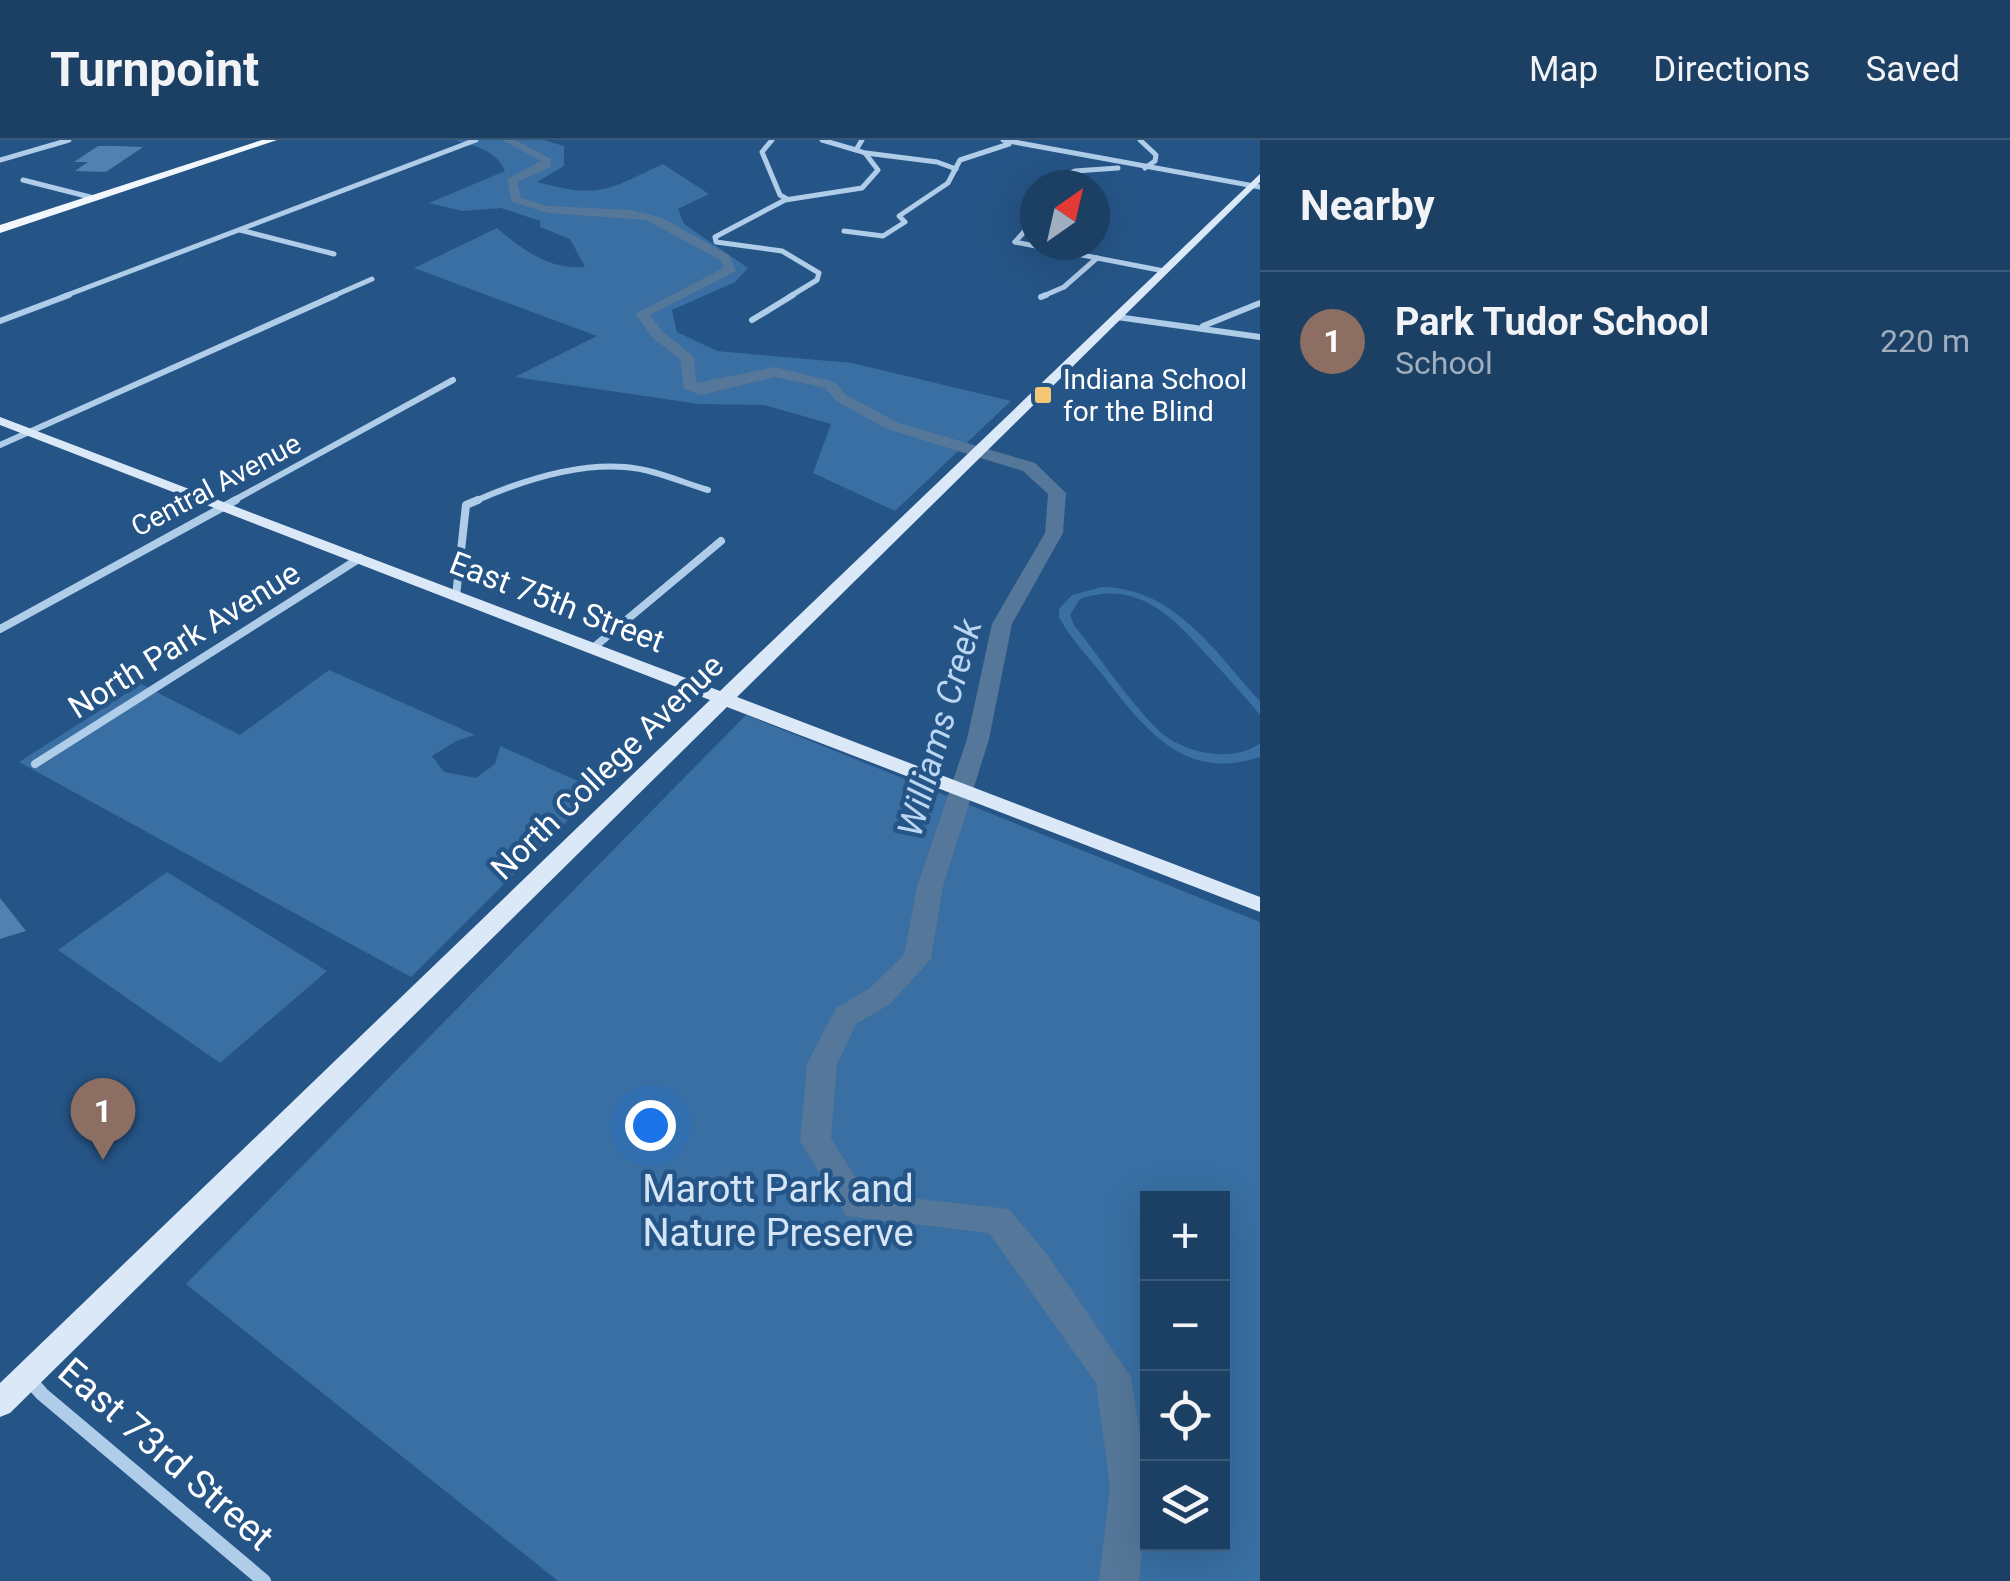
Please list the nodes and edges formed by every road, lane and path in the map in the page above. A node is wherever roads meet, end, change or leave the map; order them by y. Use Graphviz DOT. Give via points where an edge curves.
graph roads {
  1 [pos="68,140"];
  2 [pos="272,140"];
  3 [pos="476,140"];
  4 [pos="772,140"];
  5 [pos="822,140"];
  6 [pos="862,140"];
  7 [pos="1003,140"];
  8 [pos="1140,140"];
  9 [pos="1013,143"];
  10 [pos="856,150"];
  11 [pos="865,153"];
  12 [pos="1070,155"];
  13 [pos="0,160"];
  14 [pos="960,160"];
  15 [pos="937,162"];
  16 [pos="1148,168"];
  17 [pos="956,169"];
  18 [pos="1075,170"];
  19 [pos="1099,170"];
  20 [pos="23,180"];
  21 [pos="1257,183"];
  22 [pos="94,198"];
  23 [pos="787,198"];
  24 [pos="0,230"];
  25 [pos="239,230"];
  26 [pos="844,231"];
  27 [pos="334,254"];
  28 [pos="1096,260"];
  29 [pos="1108,260"];
  30 [pos="1164,271"];
  31 [pos="372,279"];
  32 [pos="1041,297"];
  33 [pos="1260,303"];
  34 [pos="1117,316"];
  35 [pos="752,320"];
  36 [pos="0,321"];
  37 [pos="1197,328"];
  38 [pos="1260,337"];
  39 [pos="453,380"];
  40 [pos="0,421"];
  41 [pos="30,432"];
  42 [pos="0,445"];
  43 [pos="708,490"];
  44 [pos="225,506"];
  45 [pos="721,541"];
  46 [pos="360,558"];
  47 [pos="456,596"];
  48 [pos="0,629"];
  49 [pos="592,648"];
  50 [pos="727,698"];
  51 [pos="36,764"];
  52 [pos="1260,905"];
  53 [pos="27,1377"];
  54 [pos="0,1403"];
  55 [pos="264,1581"];
  1 -- 13 [label="street"];
  2 -- 22 [label="main road"];
  3 -- 25 [label="street"];
  4 -- 23 [label="street" via="762,152"];
  5 -- 10 [label="street"];
  6 -- 10 [label="street"];
  7 -- 9 [label="street"];
  8 -- 16 [label="street" via="1156,154"];
  9 -- 12 [label="street"];
  9 -- 14 [label="street"];
  10 -- 11 [label="street"];
  11 -- 15 [label="street"];
  11 -- 23 [label="street" via="878,170 868,184"];
  12 -- 16 [label="street"];
  12 -- 18 [label="street" via="1078,160"];
  14 -- 15 [label="street"];
  14 -- 17 [label="street"];
  15 -- 17 [label="street"];
  16 -- 19 [label="street"];
  16 -- 21 [label="street"];
  17 -- 26 [label="street" via="948,183 898,216 906,222 883,236"];
  20 -- 22 [label="street"];
  21 -- 30 [label="main road, North College Avenue"];
  22 -- 24 [label="main road"];
  23 -- 35 [label="street" via="715,237 782,251 819,273"];
  25 -- 27 [label="street"];
  25 -- 36 [label="street"];
  28 -- 32 [label="street"];
  29 -- 30 [label="street"];
  30 -- 34 [label="main road, North College Avenue"];
  31 -- 41 [label="street"];
  33 -- 37 [label="street"];
  34 -- 37 [label="street"];
  34 -- 50 [label="main road, North College Avenue"];
  37 -- 38 [label="street"];
  39 -- 44 [label="street, Central Avenue"];
  40 -- 41 [label="main road, East 75th Street"];
  41 -- 42 [label="street"];
  41 -- 44 [label="main road, East 75th Street"];
  43 -- 47 [label="street" via="608,467 487,495 466,504"];
  44 -- 46 [label="main road, East 75th Street"];
  44 -- 48 [label="street, Central Avenue"];
  45 -- 49 [label="street"];
  46 -- 47 [label="main road, East 75th Street"];
  46 -- 51 [label="street, North Park Avenue"];
  47 -- 49 [label="main road, East 75th Street"];
  49 -- 50 [label="main road, East 75th Street"];
  50 -- 52 [label="main road, East 75th Street"];
  50 -- 53 [label="main road, North College Avenue"];
  53 -- 54 [label="main road, North College Avenue"];
  53 -- 55 [label="street, East 73rd Street"];
}
